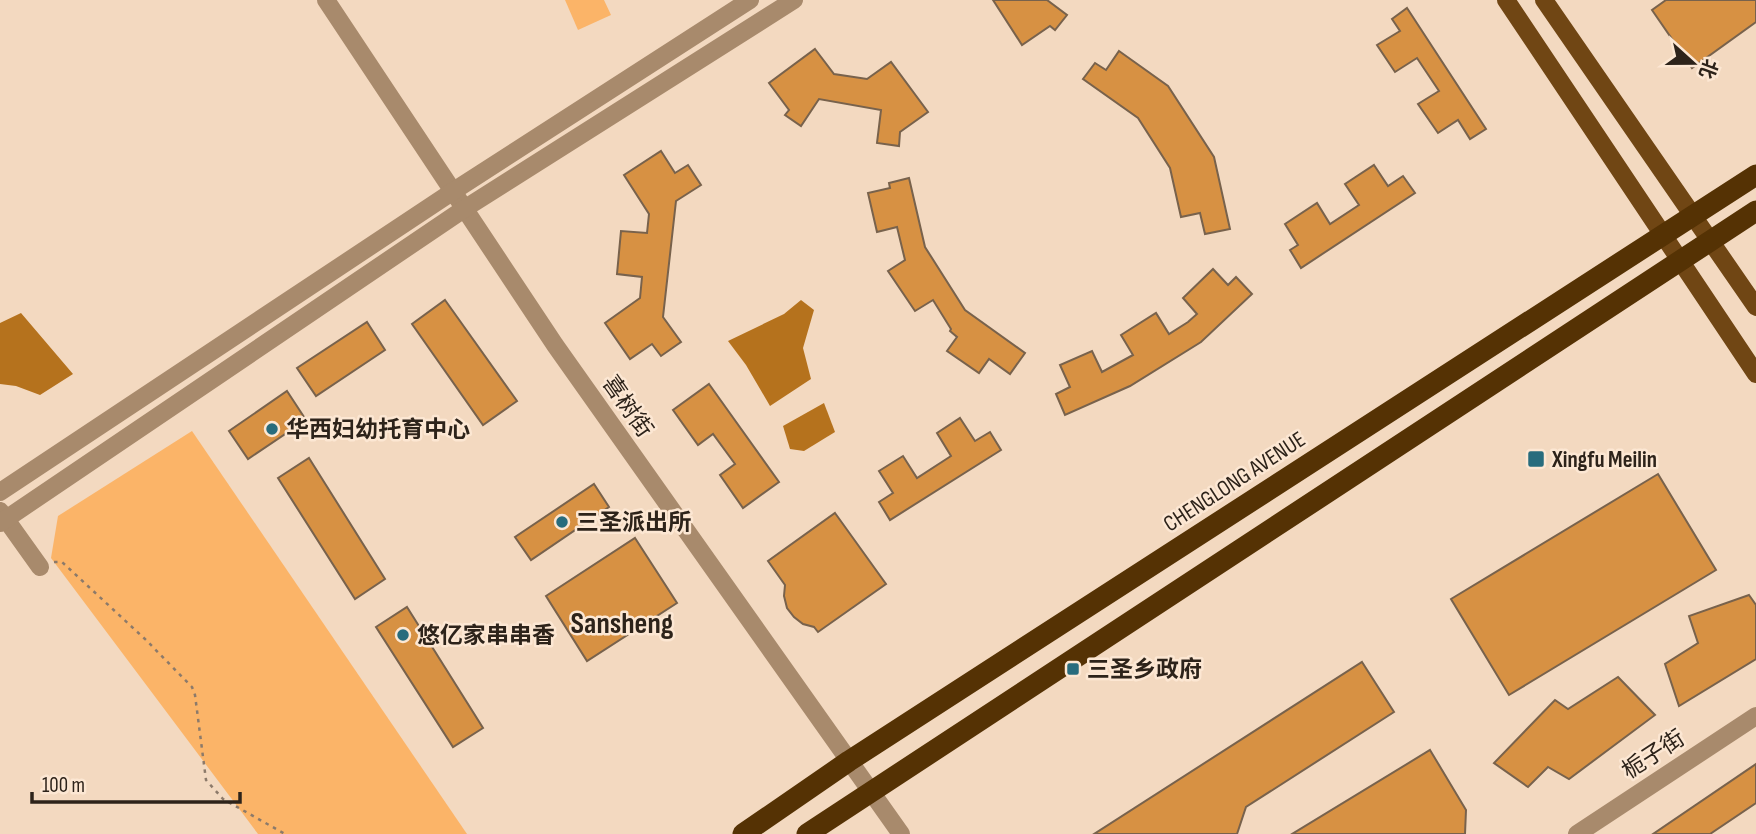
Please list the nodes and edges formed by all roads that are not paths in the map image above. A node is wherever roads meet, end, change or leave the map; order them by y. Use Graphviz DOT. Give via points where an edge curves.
graph roads {
  1 [pos="326,0"];
  2 [pos="750,0"];
  3 [pos="794,0"];
  4 [pos="1506,0"];
  5 [pos="1544,0"];
  6 [pos="1756,174"];
  7 [pos="452,192"];
  8 [pos="464,209"];
  9 [pos="1756,211"];
  10 [pos="1694,215"];
  11 [pos="1662,235"];
  12 [pos="1712,240"];
  13 [pos="1681,261"];
  14 [pos="1756,307"];
  15 [pos="1756,374"];
  16 [pos="0,492"];
  17 [pos="2,517"];
  18 [pos="39,565"];
  19 [pos="1756,716"];
  20 [pos="849,761"];
  21 [pos="870,792"];
  22 [pos="743,834"];
  23 [pos="807,834"];
  24 [pos="901,834"];
  25 [pos="1577,834"];
  1 -- 7 [label="street, 喜树街"];
  2 -- 7 [label="street"];
  3 -- 8 [label="street"];
  4 -- 11 [label="main road"];
  5 -- 10 [label="main road"];
  6 -- 10 [label="highway, CHENGLONG AVENUE"];
  7 -- 8 [label="street, 喜树街"];
  7 -- 16 [label="street"];
  8 -- 17 [label="street"];
  8 -- 20 [label="street, 喜树街"];
  9 -- 12 [label="highway"];
  10 -- 11 [label="highway, CHENGLONG AVENUE"];
  10 -- 12 [label="main road"];
  11 -- 13 [label="main road"];
  11 -- 20 [label="highway, CHENGLONG AVENUE"];
  12 -- 13 [label="highway"];
  12 -- 14 [label="main road"];
  13 -- 15 [label="main road"];
  13 -- 21 [label="highway"];
  17 -- 18 [label="street"];
  19 -- 25 [label="street, 栀子街"];
  20 -- 21 [label="street, 喜树街"];
  20 -- 22 [label="highway, CHENGLONG AVENUE"];
  21 -- 23 [label="highway"];
  21 -- 24 [label="street, 喜树街"];
}
